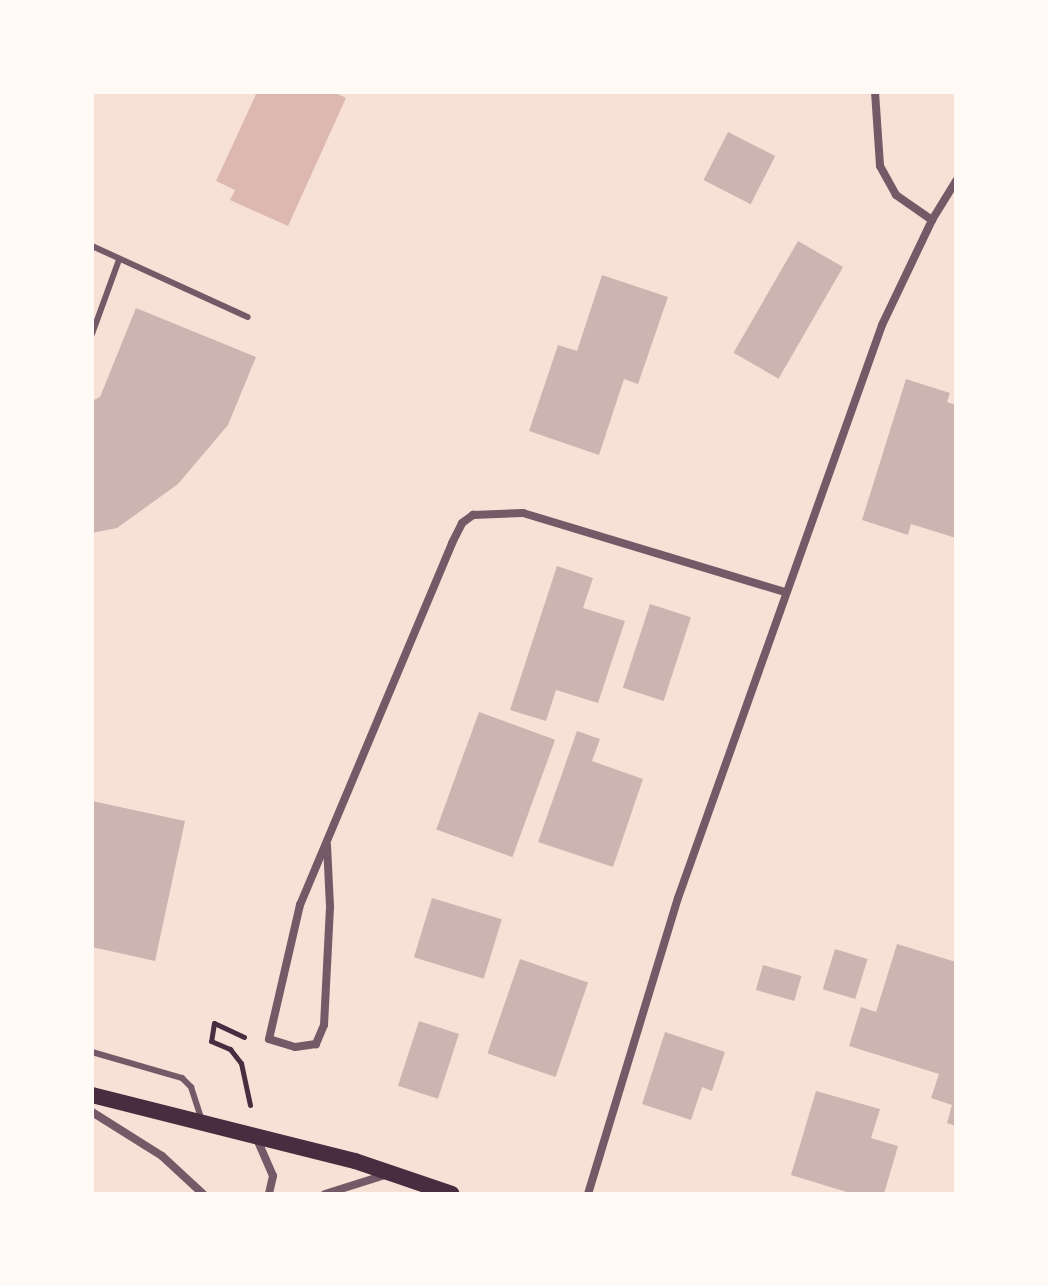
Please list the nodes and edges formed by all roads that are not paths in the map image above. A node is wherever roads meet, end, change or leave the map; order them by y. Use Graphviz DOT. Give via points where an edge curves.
graph roads {
  1 [pos="875,92"];
  2 [pos="956,181"];
  3 [pos="932,220"];
  4 [pos="92,246"];
  5 [pos="119,260"];
  6 [pos="248,317"];
  7 [pos="92,334"];
  8 [pos="785,592"];
  9 [pos="327,845"];
  10 [pos="92,1052"];
  11 [pos="92,1095"];
  12 [pos="92,1112"];
  13 [pos="203,1123"];
  14 [pos="256,1137"];
  15 [pos="394,1172"];
  16 [pos="203,1194"];
  17 [pos="269,1194"];
  18 [pos="325,1194"];
  19 [pos="452,1194"];
  20 [pos="588,1194"];
  1 -- 3 [label="street" via="880,166 896,195"];
  2 -- 3 [label="street"];
  3 -- 8 [label="street" via="882,325"];
  4 -- 5 [label="lane"];
  5 -- 6 [label="lane"];
  5 -- 7 [label="lane"];
  8 -- 9 [label="street" via="523,513 473,515 452,543"];
  8 -- 20 [label="street" via="678,898"];
  9 -- 9 [label="street" via="300,905 269,1039 306,1047 321,1035 330,907"];
  10 -- 13 [label="lane" via="182,1078 191,1087"];
  11 -- 13 [label="main road"];
  12 -- 16 [label="street" via="162,1156"];
  13 -- 14 [label="main road"];
  14 -- 15 [label="main road"];
  14 -- 17 [label="street" via="273,1176"];
  15 -- 18 [label="street"];
  15 -- 19 [label="main road"];
}
